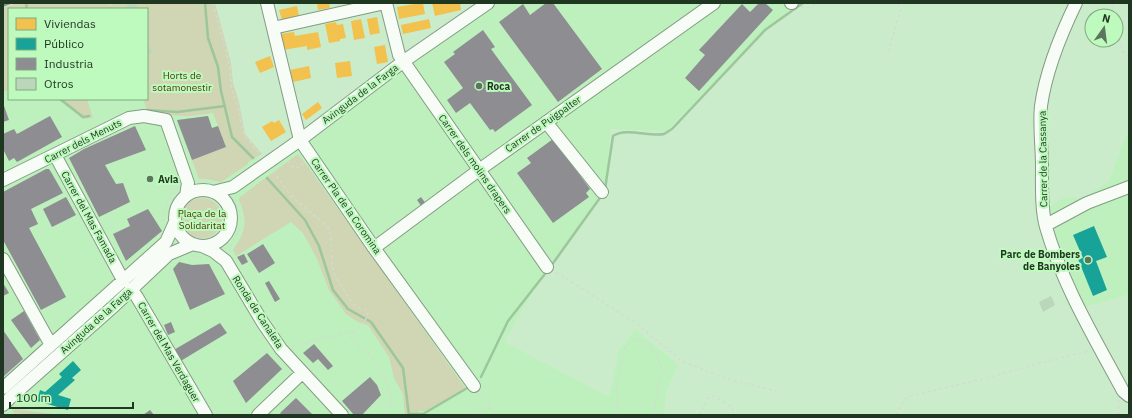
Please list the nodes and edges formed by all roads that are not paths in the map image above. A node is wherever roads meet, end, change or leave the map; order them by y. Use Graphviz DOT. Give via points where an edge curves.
graph roads {
  1 [pos="267,3"];
  2 [pos="386,3"];
  3 [pos="488,3"];
  4 [pos="714,3"];
  5 [pos="1076,3"];
  6 [pos="472,8"];
  7 [pos="273,28"];
  8 [pos="404,61"];
  9 [pos="546,122"];
  10 [pos="300,140"];
  11 [pos="55,155"];
  12 [pos="479,170"];
  13 [pos="4,177"];
  14 [pos="190,177"];
  15 [pos="233,187"];
  16 [pos="1129,187"];
  17 [pos="214,188"];
  18 [pos="198,190"];
  19 [pos="602,192"];
  20 [pos="186,196"];
  21 [pos="226,202"];
  22 [pos="175,222"];
  23 [pos="1046,225"];
  24 [pos="225,235"];
  25 [pos="198,245"];
  26 [pos="374,248"];
  27 [pos="3,259"];
  28 [pos="226,261"];
  29 [pos="547,267"];
  30 [pos="127,285"];
  31 [pos="51,346"];
  32 [pos="302,373"];
  33 [pos="474,386"];
  34 [pos="3,388"];
  35 [pos="1126,393"];
  36 [pos="3,405"];
  37 [pos="206,415"];
  38 [pos="258,415"];
  39 [pos="342,415"];
  1 -- 7 [label="street, Carrer Pla de la Coromina"];
  2 -- 7 [label="street"];
  2 -- 8 [label="street, Carrer dels molins drapers" via="399,55"];
  3 -- 6 [label="street, Avinguda de la Farga"];
  4 -- 9 [label="street, Carrer de Puigpalter"];
  5 -- 23 [label="street, Carrer de la Cassanya" via="1059,38 1041,106 1042,190"];
  6 -- 8 [label="street, Avinguda de la Farga"];
  7 -- 10 [label="street, Carrer Pla de la Coromina"];
  8 -- 10 [label="street, Avinguda de la Farga"];
  8 -- 12 [label="street, Carrer dels molins drapers"];
  9 -- 12 [label="street, Carrer de Puigpalter"];
  9 -- 19 [label="street"];
  10 -- 15 [label="street, Avinguda de la Farga"];
  10 -- 26 [label="street, Carrer Pla de la Coromina"];
  11 -- 13 [label="street, Carrer dels Menuts"];
  11 -- 14 [label="street, Carrer dels Menuts" via="129,118 144,116 166,120"];
  11 -- 30 [label="street, Carrer del Mas Famada"];
  12 -- 26 [label="street, Carrer de Puigpalter"];
  12 -- 29 [label="street, Carrer dels molins drapers"];
  14 -- 18 [label="street"];
  14 -- 20 [label="street"];
  15 -- 17 [label="street, Avinguda de la Farga"];
  15 -- 21 [label="street, Avinguda de la Farga"];
  16 -- 23 [label="street" via="1087,203"];
  17 -- 18 [label="street"];
  17 -- 21 [label="street"];
  18 -- 20 [label="street"];
  20 -- 22 [label="street" via="178,205"];
  21 -- 24 [label="street" via="231,219"];
  22 -- 25 [label="street" via="181,236"];
  22 -- 30 [label="street, Avinguda de la Farga" via="166,242"];
  23 -- 35 [label="street, Carrer de la Cassanya" via="1072,298"];
  24 -- 25 [label="street" via="211,245"];
  24 -- 28 [label="street, Ronda de Canaleta"];
  25 -- 28 [label="street, Ronda de Canaleta" via="213,251"];
  25 -- 30 [label="street, Avinguda de la Farga" via="169,254"];
  26 -- 33 [label="street, Carrer Pla de la Coromina"];
  27 -- 31 [label="street"];
  28 -- 32 [label="street, Ronda de Canaleta" via="263,323"];
  30 -- 31 [label="street, Avinguda de la Farga"];
  30 -- 36 [label="street, Avinguda de la Farga"];
  30 -- 37 [label="street, Carrer del Mas Verdaguer" via="137,297"];
  31 -- 34 [label="street, Avinguda de la Farga"];
  32 -- 38 [label="street"];
  32 -- 39 [label="street, Ronda de Canaleta"];
}
